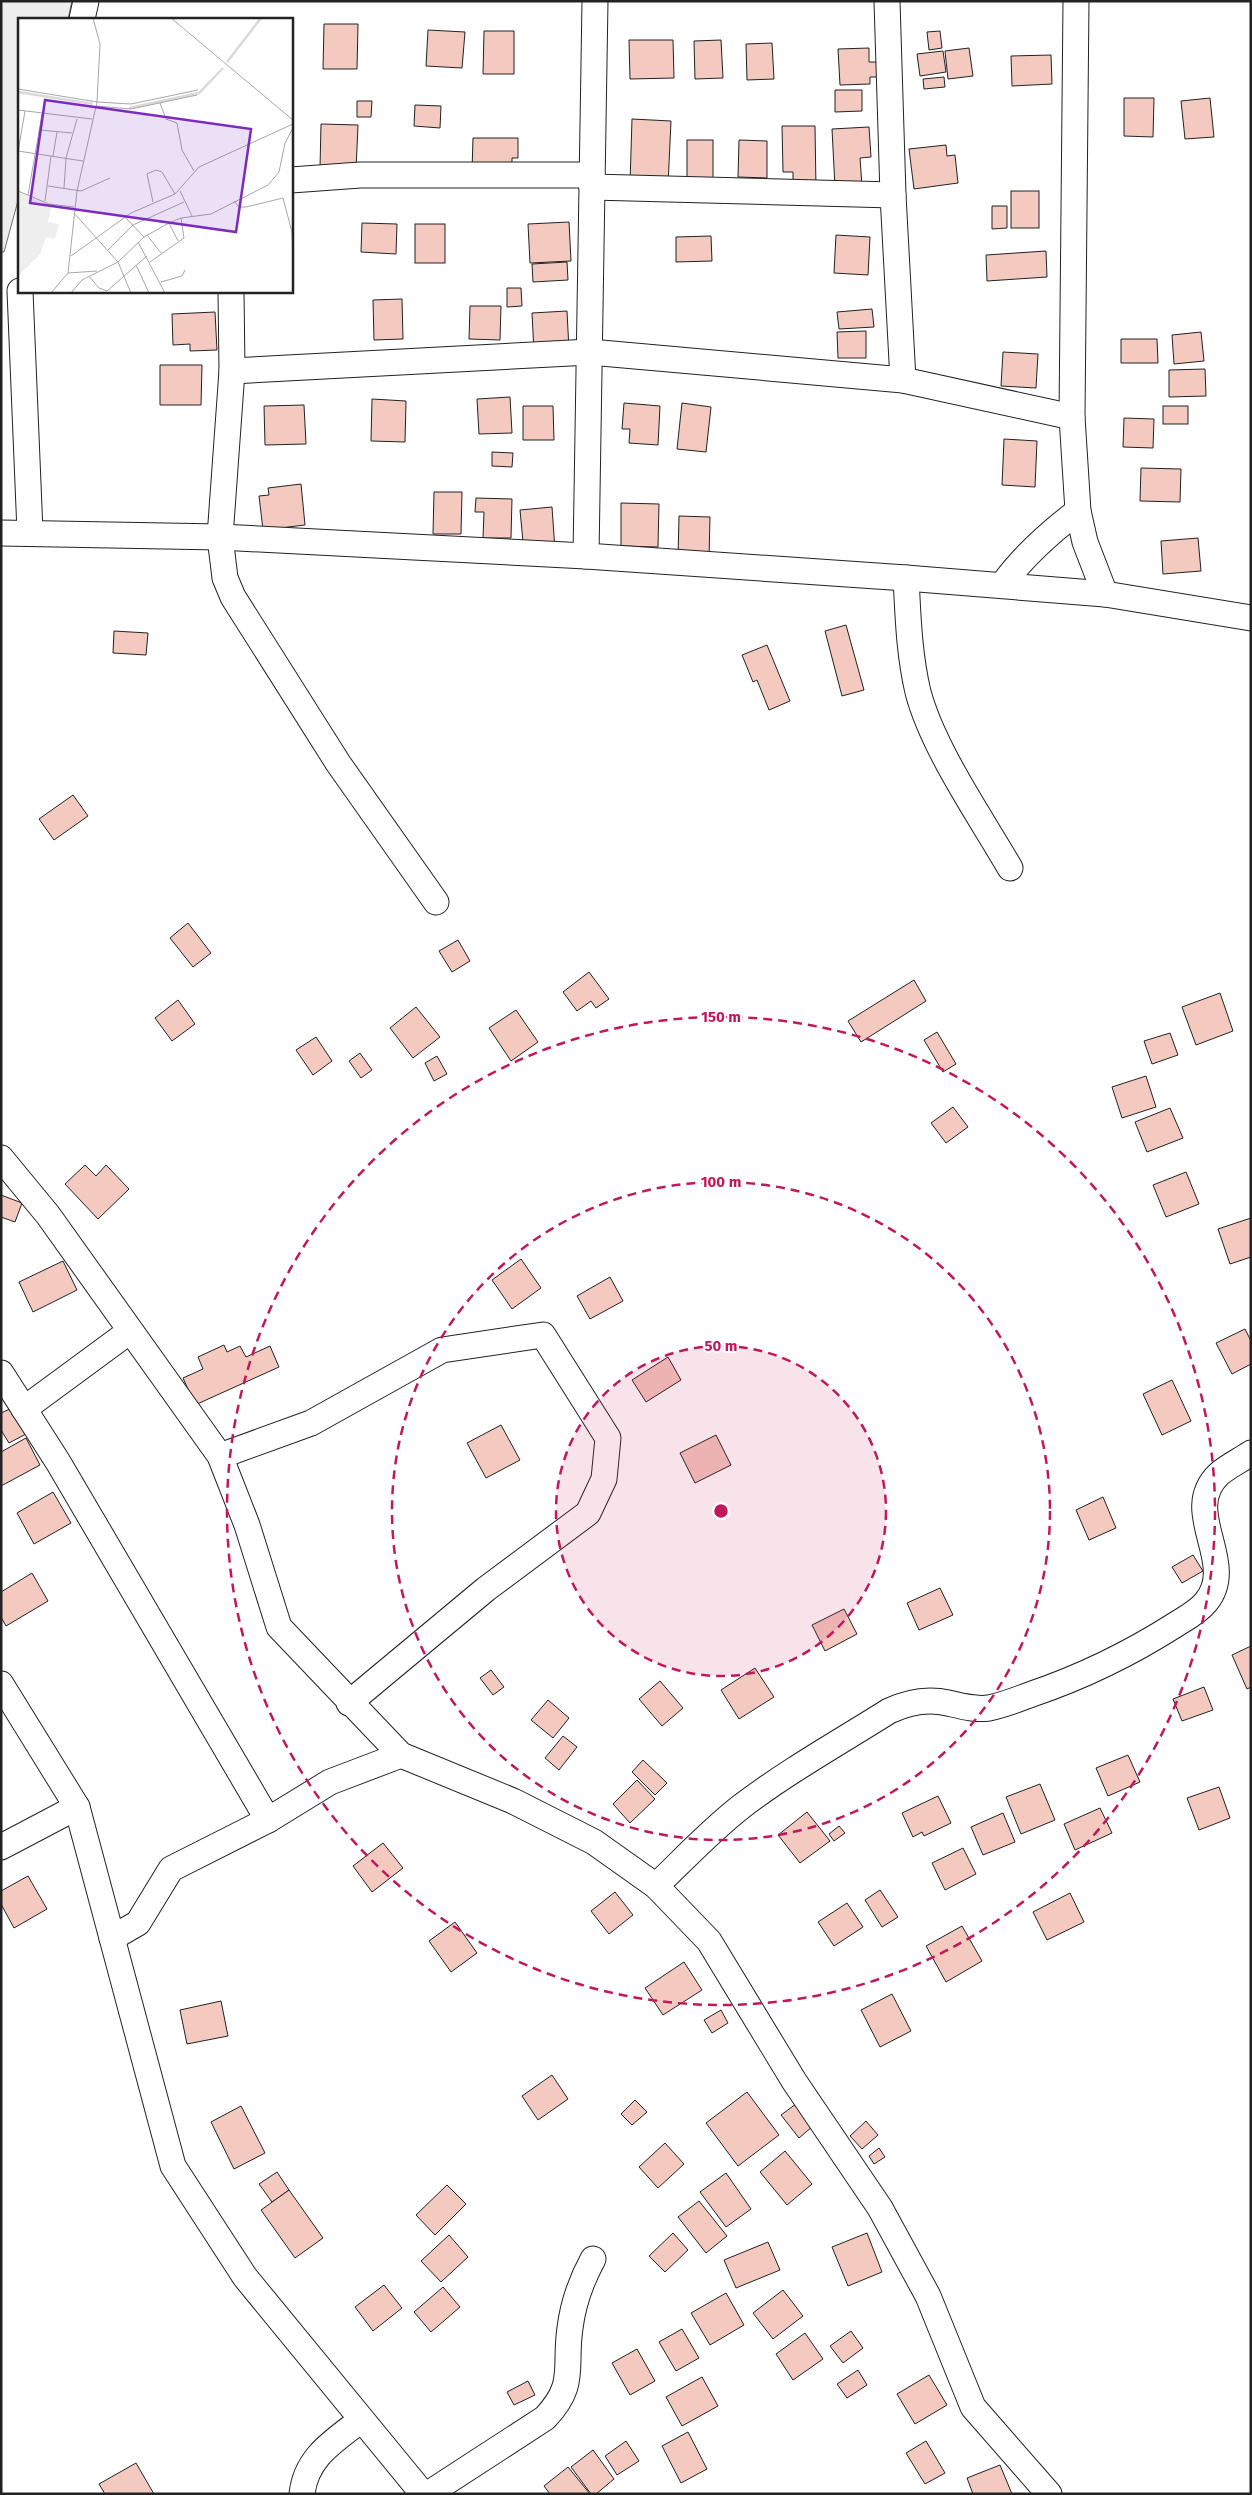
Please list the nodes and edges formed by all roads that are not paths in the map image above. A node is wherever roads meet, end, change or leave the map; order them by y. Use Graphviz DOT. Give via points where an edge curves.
graph roads {
  1 [pos="86,1"];
  2 [pos="595,1"];
  3 [pos="887,1"];
  4 [pos="1076,1"];
  5 [pos="82,18"];
  6 [pos="292,180"];
  7 [pos="592,181"];
  8 [pos="893,195"];
  9 [pos="20,292"];
  10 [pos="231,292"];
  11 [pos="590,352"];
  12 [pos="232,372"];
  13 [pos="903,380"];
  14 [pos="1072,417"];
  15 [pos="1078,512"];
  16 [pos="30,532"];
  17 [pos="1,533"];
  18 [pos="220,537"];
  19 [pos="586,556"];
  20 [pos="906,578"];
  21 [pos="1003,584"];
  22 [pos="1105,594"];
  23 [pos="1251,618"];
  24 [pos="1010,868"];
  25 [pos="436,902"];
  26 [pos="1,1158"];
  27 [pos="130,1330"];
  28 [pos="1,1373"];
  29 [pos="24,1408"];
  30 [pos="1251,1454"];
  31 [pos="220,1456"];
  32 [pos="1,1684"];
  33 [pos="349,1703"];
  34 [pos="401,1755"];
  35 [pos="77,1808"];
  36 [pos="268,1820"];
  37 [pos="1,1847"];
  38 [pos="656,1886"];
  39 [pos="112,1938"];
  40 [pos="593,2259"];
  41 [pos="361,2420"];
  42 [pos="302,2494"];
  43 [pos="423,2494"];
  44 [pos="428,2494"];
  45 [pos="1049,2494"];
  1 -- 5 [label="street"];
  2 -- 7 [label="street"];
  3 -- 8 [label="street"];
  4 -- 14 [label="street"];
  6 -- 7 [label="street" via="360,174"];
  7 -- 8 [label="street"];
  7 -- 11 [label="street"];
  8 -- 13 [label="street"];
  9 -- 16 [label="street"];
  10 -- 12 [label="street"];
  11 -- 12 [label="street"];
  11 -- 13 [label="street"];
  11 -- 19 [label="street"];
  12 -- 18 [label="street"];
  13 -- 14 [label="street"];
  14 -- 15 [label="street"];
  15 -- 21 [label="street" via="1031,550"];
  15 -- 22 [label="street" via="1085,542"];
  16 -- 17 [label="street"];
  16 -- 18 [label="street"];
  18 -- 19 [label="street"];
  18 -- 25 [label="street" via="226,578 233,597 338,764"];
  19 -- 20 [label="street"];
  20 -- 21 [label="street"];
  20 -- 24 [label="street" via="912,665 927,720"];
  21 -- 22 [label="street"];
  22 -- 23 [label="street"];
  26 -- 27 [label="street" via="48,1215"];
  27 -- 29 [label="street"];
  27 -- 31 [label="street"];
  28 -- 29 [label="street"];
  29 -- 36 [label="street"];
  30 -- 38 [label="street" via="1220,1473 1206,1498 1206,1525 1218,1574 1212,1594 1197,1610 1094,1670 1003,1705 971,1708 931,1700 909,1703 889,1711 741,1807"];
  31 -- 33 [label="street" via="247,1525 279,1627"];
  31 -- 33 [label="street" via="311,1424 442,1350 543,1335 608,1438 604,1479 588,1513 486,1589"];
  32 -- 35 [label="street"];
  33 -- 34 [label="street"];
  34 -- 36 [label="street" via="330,1782"];
  34 -- 38 [label="street" via="513,1801 594,1842"];
  35 -- 37 [label="street"];
  35 -- 39 [label="street"];
  36 -- 39 [label="street" via="171,1869 138,1923"];
  38 -- 45 [label="street" via="709,1941 794,2081 880,2208 928,2296 973,2407"];
  39 -- 41 [label="street" via="173,2166 245,2278"];
  40 -- 44 [label="street" via="573,2309 569,2371 562,2396 554,2408 544,2418"];
  41 -- 42 [label="street" via="321,2450 309,2465"];
  41 -- 43 [label="street"];
}
